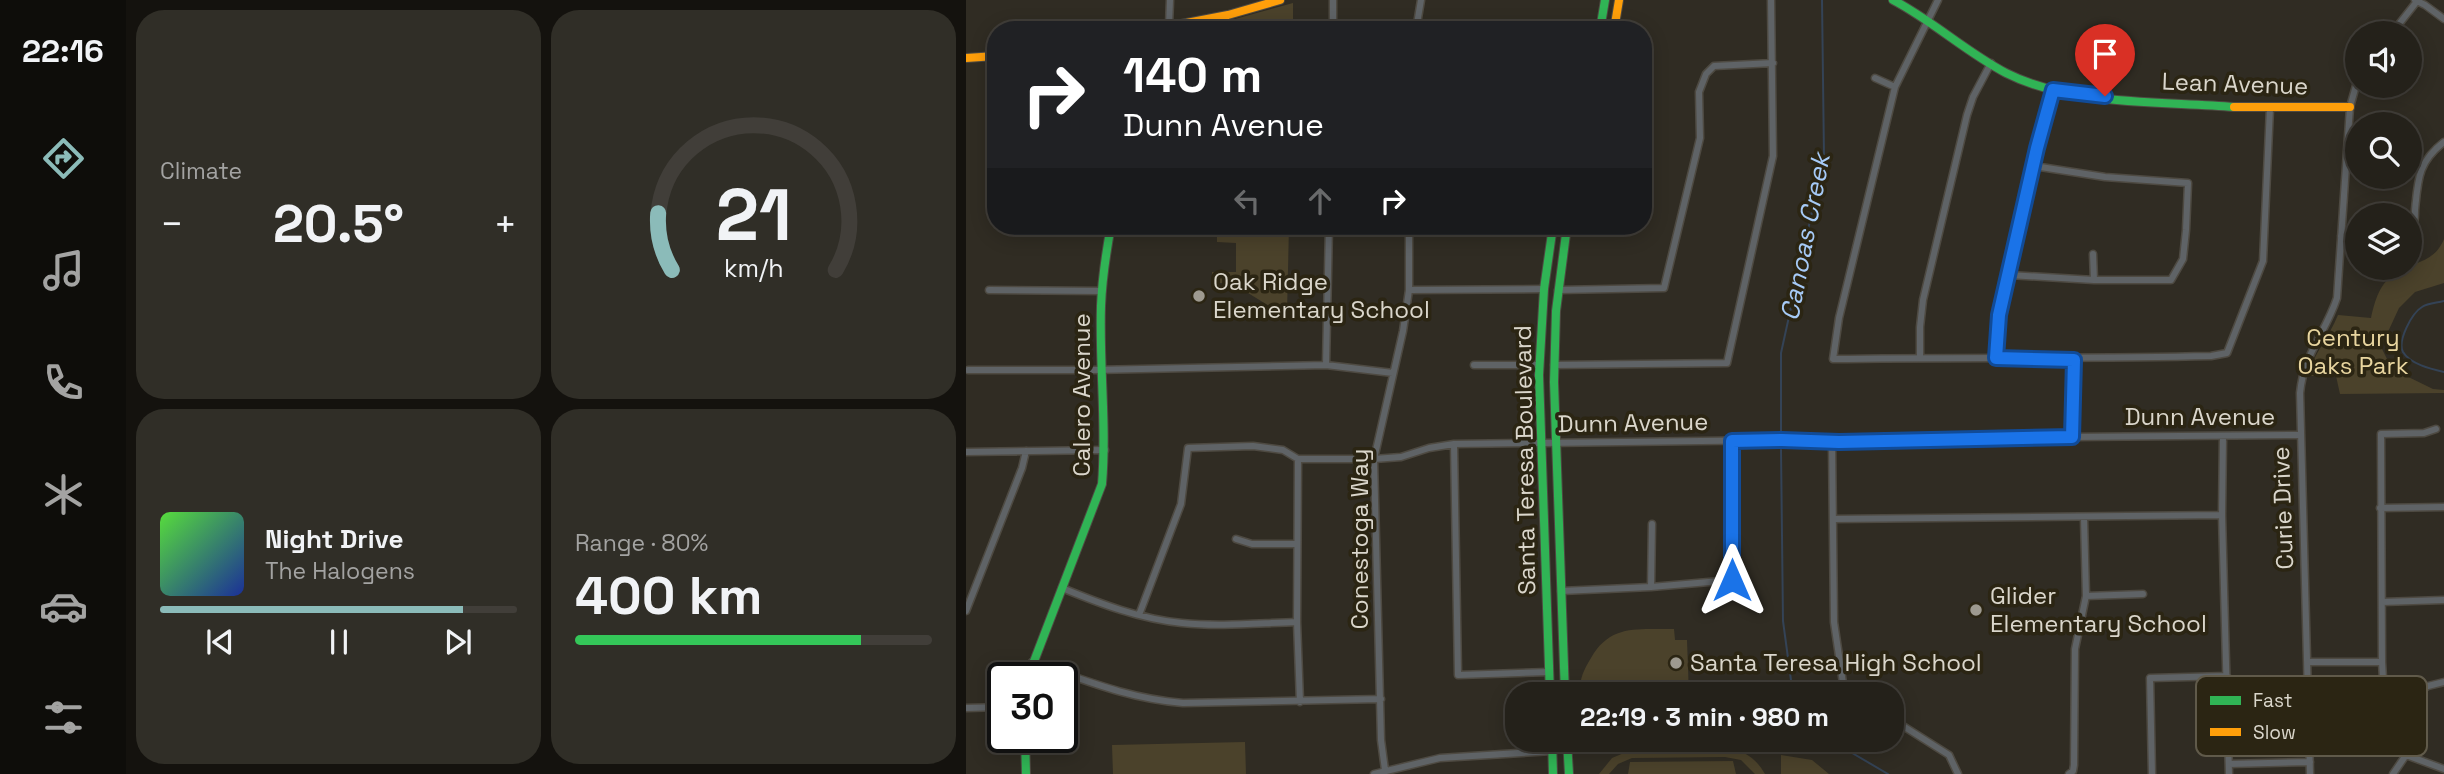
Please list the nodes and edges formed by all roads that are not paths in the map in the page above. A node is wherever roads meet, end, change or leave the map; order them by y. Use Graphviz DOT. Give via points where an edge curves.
graph roads {
  1 [pos="1170,0"];
  2 [pos="1280,0"];
  3 [pos="1333,0"];
  4 [pos="1421,0"];
  5 [pos="1605,0"];
  6 [pos="1619,0"];
  7 [pos="1770,0"];
  8 [pos="1893,0"];
  9 [pos="1938,0"];
  10 [pos="2416,0"];
  11 [pos="1264,2"];
  12 [pos="2444,19"];
  13 [pos="1928,20"];
  14 [pos="1169,21"];
  15 [pos="1201,21"];
  16 [pos="1333,21"];
  17 [pos="1418,21"];
  18 [pos="1602,21"];
  19 [pos="1616,21"];
  20 [pos="2401,21"];
  21 [pos="987,57"];
  22 [pos="966,58"];
  23 [pos="1991,63"];
  24 [pos="1773,64"];
  25 [pos="1875,78"];
  26 [pos="1895,87"];
  27 [pos="2053,90"];
  28 [pos="2353,98"];
  29 [pos="2350,107"];
  30 [pos="2270,108"];
  31 [pos="2444,142"];
  32 [pos="2034,166"];
  33 [pos="2416,203"];
  34 [pos="1110,235"];
  35 [pos="1329,235"];
  36 [pos="1409,235"];
  37 [pos="1552,235"];
  38 [pos="1566,235"];
  39 [pos="2341,236"];
  40 [pos="2345,236"];
  41 [pos="2094,254"];
  42 [pos="2009,275"];
  43 [pos="2094,280"];
  44 [pos="1544,289"];
  45 [pos="989,290"];
  46 [pos="1409,290"];
  47 [pos="1558,290"];
  48 [pos="1102,291"];
  49 [pos="1920,358"];
  50 [pos="1996,358"];
  51 [pos="2074,360"];
  52 [pos="1326,365"];
  53 [pos="1474,365"];
  54 [pos="1539,365"];
  55 [pos="1554,365"];
  56 [pos="968,370"];
  57 [pos="1103,370"];
  58 [pos="1393,373"];
  59 [pos="2436,429"];
  60 [pos="2300,435"];
  61 [pos="2072,437"];
  62 [pos="2223,437"];
  63 [pos="1732,441"];
  64 [pos="1832,442"];
  65 [pos="1542,443"];
  66 [pos="1556,443"];
  67 [pos="1454,444"];
  68 [pos="1105,450"];
  69 [pos="1026,451"];
  70 [pos="966,452"];
  71 [pos="1298,459"];
  72 [pos="1374,459"];
  73 [pos="2444,507"];
  74 [pos="2381,508"];
  75 [pos="2222,514"];
  76 [pos="2084,518"];
  77 [pos="1833,519"];
  78 [pos="1652,524"];
  79 [pos="1236,538"];
  80 [pos="1297,544"];
  81 [pos="1651,587"];
  82 [pos="1062,588"];
  83 [pos="1562,591"];
  84 [pos="2143,594"];
  85 [pos="2086,596"];
  86 [pos="2444,600"];
  87 [pos="2382,602"];
  88 [pos="966,611"];
  89 [pos="1139,615"];
  90 [pos="1297,622"];
  91 [pos="1032,662"];
  92 [pos="2308,662"];
  93 [pos="2382,662"];
  94 [pos="1549,672"];
  95 [pos="2227,676"];
  96 [pos="2308,676"];
  97 [pos="2383,676"];
  98 [pos="2196,677"];
  99 [pos="1078,679"];
  100 [pos="1549,682"];
  101 [pos="1565,682"];
  102 [pos="1843,682"];
  103 [pos="2444,682"];
  104 [pos="2427,687"];
  105 [pos="1381,699"];
  106 [pos="1300,702"];
  107 [pos="987,707"];
  108 [pos="966,708"];
  109 [pos="1904,727"];
  110 [pos="1536,752"];
  111 [pos="1552,752"];
  112 [pos="1568,752"];
  113 [pos="1025,753"];
  114 [pos="2229,756"];
  115 [pos="2309,756"];
  116 [pos="2405,756"];
  117 [pos="2409,756"];
  118 [pos="2309,762"];
  119 [pos="2229,764"];
  120 [pos="2444,769"];
  121 [pos="1385,770"];
  122 [pos="2071,772"];
  123 [pos="1026,774"];
  124 [pos="1374,774"];
  125 [pos="1553,774"];
  126 [pos="1569,774"];
  127 [pos="1958,774"];
  128 [pos="2152,774"];
  129 [pos="2229,774"];
  130 [pos="2310,774"];
  131 [pos="2393,774"];
  1 -- 14 [label="street"];
  2 -- 11 [label="street"];
  3 -- 16 [label="street"];
  4 -- 17 [label="street"];
  5 -- 18 [label="street"];
  6 -- 19 [label="street"];
  7 -- 24 [label="street"];
  8 -- 13 [label="street, Lean Avenue"];
  9 -- 13 [label="street"];
  10 -- 12 [label="street"];
  10 -- 20 [label="street"];
  11 -- 15 [label="street"];
  13 -- 23 [label="street, Lean Avenue"];
  13 -- 26 [label="street"];
  21 -- 22 [label="street"];
  23 -- 27 [label="street, Lean Avenue"];
  23 -- 49 [label="street" via="1966,115 1923,300"];
  24 -- 47 [label="street" via="1714,66 1702,82 1700,138 1664,288"];
  24 -- 55 [label="street" via="1773,156 1727,362"];
  25 -- 26 [label="street"];
  26 -- 49 [label="street" via="1833,359"];
  27 -- 30 [label="street, Lean Avenue"];
  27 -- 32 [label="street"];
  28 -- 29 [label="street, Curie Drive"];
  29 -- 30 [label="street, Lean Avenue"];
  29 -- 39 [label="street, Curie Drive"];
  30 -- 51 [label="street" via="2263,261 2227,353"];
  31 -- 33 [label="street" via="2420,170"];
  32 -- 42 [label="street"];
  32 -- 43 [label="street" via="2188,183 2183,259 2171,280"];
  34 -- 48 [label="street, Calero Avenue"];
  35 -- 52 [label="street"];
  36 -- 46 [label="street, Conestoga Way"];
  37 -- 44 [label="street, Santa Teresa Boulevard"];
  38 -- 47 [label="street, Santa Teresa Boulevard"];
  39 -- 40 [label="street"];
  39 -- 60 [label="street, Curie Drive" via="2337,299 2302,373"];
  41 -- 43 [label="street"];
  42 -- 43 [label="street"];
  42 -- 50 [label="street" via="1999,315"];
  44 -- 46 [label="street"];
  44 -- 54 [label="street, Santa Teresa Boulevard"];
  45 -- 48 [label="street"];
  46 -- 58 [label="street, Conestoga Way"];
  47 -- 55 [label="street, Santa Teresa Boulevard"];
  48 -- 57 [label="street, Calero Avenue"];
  49 -- 50 [label="street"];
  50 -- 51 [label="street"];
  51 -- 61 [label="street"];
  52 -- 57 [label="street"];
  52 -- 58 [label="street"];
  53 -- 54 [label="street"];
  54 -- 65 [label="street, Santa Teresa Boulevard"];
  55 -- 66 [label="street, Santa Teresa Boulevard"];
  56 -- 57 [label="street"];
  57 -- 68 [label="street, Calero Avenue"];
  58 -- 72 [label="street, Conestoga Way"];
  59 -- 74 [label="street" via="2381,433"];
  60 -- 62 [label="street, Dunn Avenue"];
  60 -- 92 [label="street, Curie Drive"];
  61 -- 62 [label="street, Dunn Avenue"];
  61 -- 64 [label="street, Dunn Avenue"];
  62 -- 75 [label="street"];
  63 -- 64 [label="street, Dunn Avenue"];
  63 -- 66 [label="street, Dunn Avenue"];
  63 -- 81 [label="street" via="1732,580"];
  64 -- 77 [label="street"];
  65 -- 66 [label="street, Dunn Avenue"];
  65 -- 67 [label="street, Dunn Avenue"];
  65 -- 94 [label="street, Santa Teresa Boulevard"];
  66 -- 83 [label="street, Santa Teresa Boulevard"];
  67 -- 72 [label="street, Dunn Avenue"];
  67 -- 94 [label="street" via="1458,675"];
  68 -- 69 [label="street"];
  68 -- 82 [label="street, Calero Avenue" via="1098,497"];
  69 -- 70 [label="street"];
  69 -- 88 [label="street"];
  71 -- 72 [label="street, Dunn Avenue"];
  71 -- 80 [label="street"];
  71 -- 89 [label="street, Dunn Avenue" via="1268,447 1188,449 1181,504"];
  72 -- 105 [label="street, Conestoga Way"];
  73 -- 74 [label="street"];
  74 -- 87 [label="street"];
  75 -- 76 [label="street"];
  75 -- 95 [label="street"];
  76 -- 77 [label="street"];
  76 -- 85 [label="street"];
  77 -- 102 [label="street" via="1834,622"];
  78 -- 81 [label="street"];
  79 -- 80 [label="street" via="1252,544"];
  80 -- 90 [label="street"];
  81 -- 83 [label="street"];
  82 -- 89 [label="street"];
  82 -- 91 [label="street, Calero Avenue"];
  83 -- 101 [label="street, Santa Teresa Boulevard"];
  84 -- 85 [label="street"];
  85 -- 122 [label="street" via="2075,649"];
  86 -- 87 [label="street"];
  87 -- 93 [label="street"];
  89 -- 90 [label="street" via="1195,624"];
  90 -- 106 [label="street"];
  92 -- 93 [label="street"];
  92 -- 96 [label="street, Curie Drive"];
  93 -- 97 [label="street"];
  94 -- 100 [label="street, Santa Teresa Boulevard"];
  98 -- 128 [label="street" via="2150,678"];
  99 -- 106 [label="street" via="1158,701"];
  103 -- 104 [label="street"];
  105 -- 106 [label="street"];
  105 -- 121 [label="street, Conestoga Way"];
  107 -- 108 [label="street"];
  109 -- 127 [label="street" via="1949,755"];
  110 -- 121 [label="street" via="1440,758"];
  111 -- 125 [label="street"];
  112 -- 126 [label="street"];
  113 -- 123 [label="street"];
  114 -- 119 [label="street"];
  115 -- 118 [label="street, Curie Drive"];
  116 -- 131 [label="street"];
  117 -- 120 [label="street"];
  118 -- 119 [label="street"];
  118 -- 130 [label="street, Curie Drive"];
  119 -- 129 [label="street"];
  121 -- 124 [label="street"];
}
